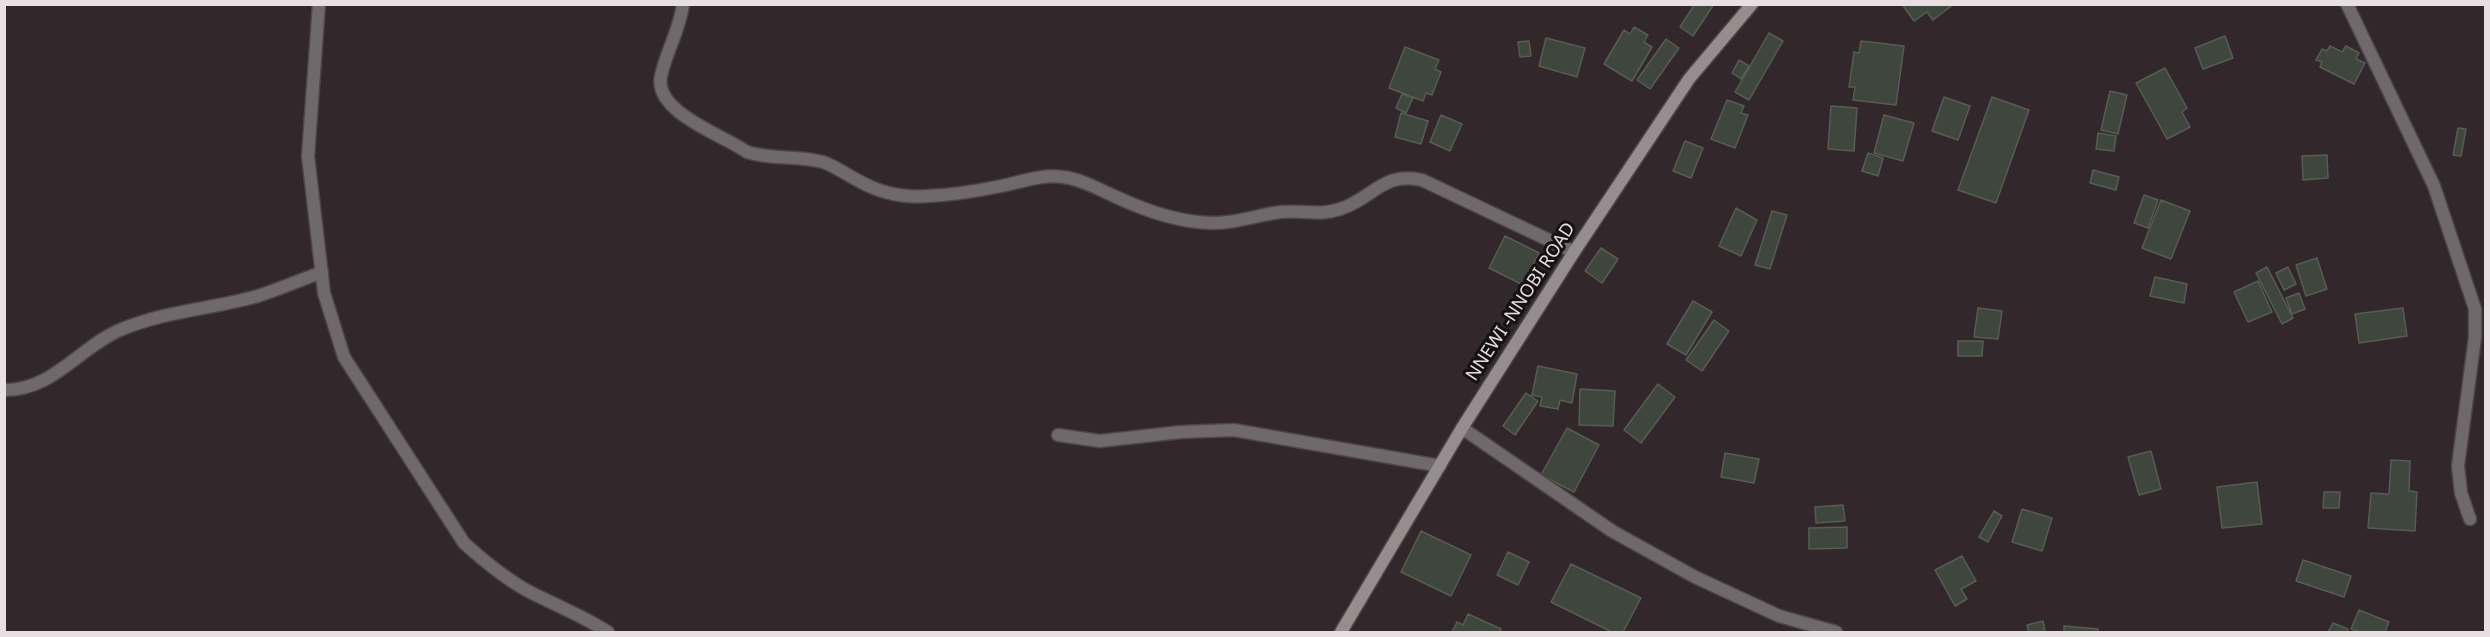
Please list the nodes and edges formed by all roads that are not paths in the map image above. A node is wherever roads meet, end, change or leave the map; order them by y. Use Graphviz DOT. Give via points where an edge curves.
graph roads {
  1 [pos="319,4"];
  2 [pos="683,4"];
  3 [pos="1752,4"];
  4 [pos="2347,4"];
  5 [pos="1574,252"];
  6 [pos="322,272"];
  7 [pos="4,390"];
  8 [pos="1462,428"];
  9 [pos="1058,435"];
  10 [pos="1440,466"];
  11 [pos="2470,519"];
  12 [pos="608,633"];
  13 [pos="1341,633"];
  14 [pos="1836,633"];
  1 -- 6 [label="street" via="308,156"];
  2 -- 5 [label="street" via="660,79 662,95 671,107 747,152 825,163 862,183 897,195 928,196 1046,176 1064,177 1162,214 1212,223 1283,212 1322,213 1341,209 1383,183 1405,176 1422,180"];
  3 -- 5 [label="main road, NNEWI -NNOBI ROAD" via="1689,79"];
  4 -- 11 [label="street" via="2434,186 2475,309 2475,337 2458,466 2461,493"];
  5 -- 8 [label="main road, NNEWI -NNOBI ROAD"];
  6 -- 7 [label="street" via="258,296 187,310 119,330 84,351 47,381"];
  6 -- 12 [label="street" via="324,293 344,357 464,543 490,567"];
  8 -- 10 [label="main road, NNEWI -NNOBI ROAD"];
  8 -- 14 [label="street" via="1612,531 1695,577 1779,616"];
  9 -- 10 [label="street" via="1100,441 1234,430"];
  10 -- 13 [label="main road, NNEWI -NNOBI ROAD"];
}
